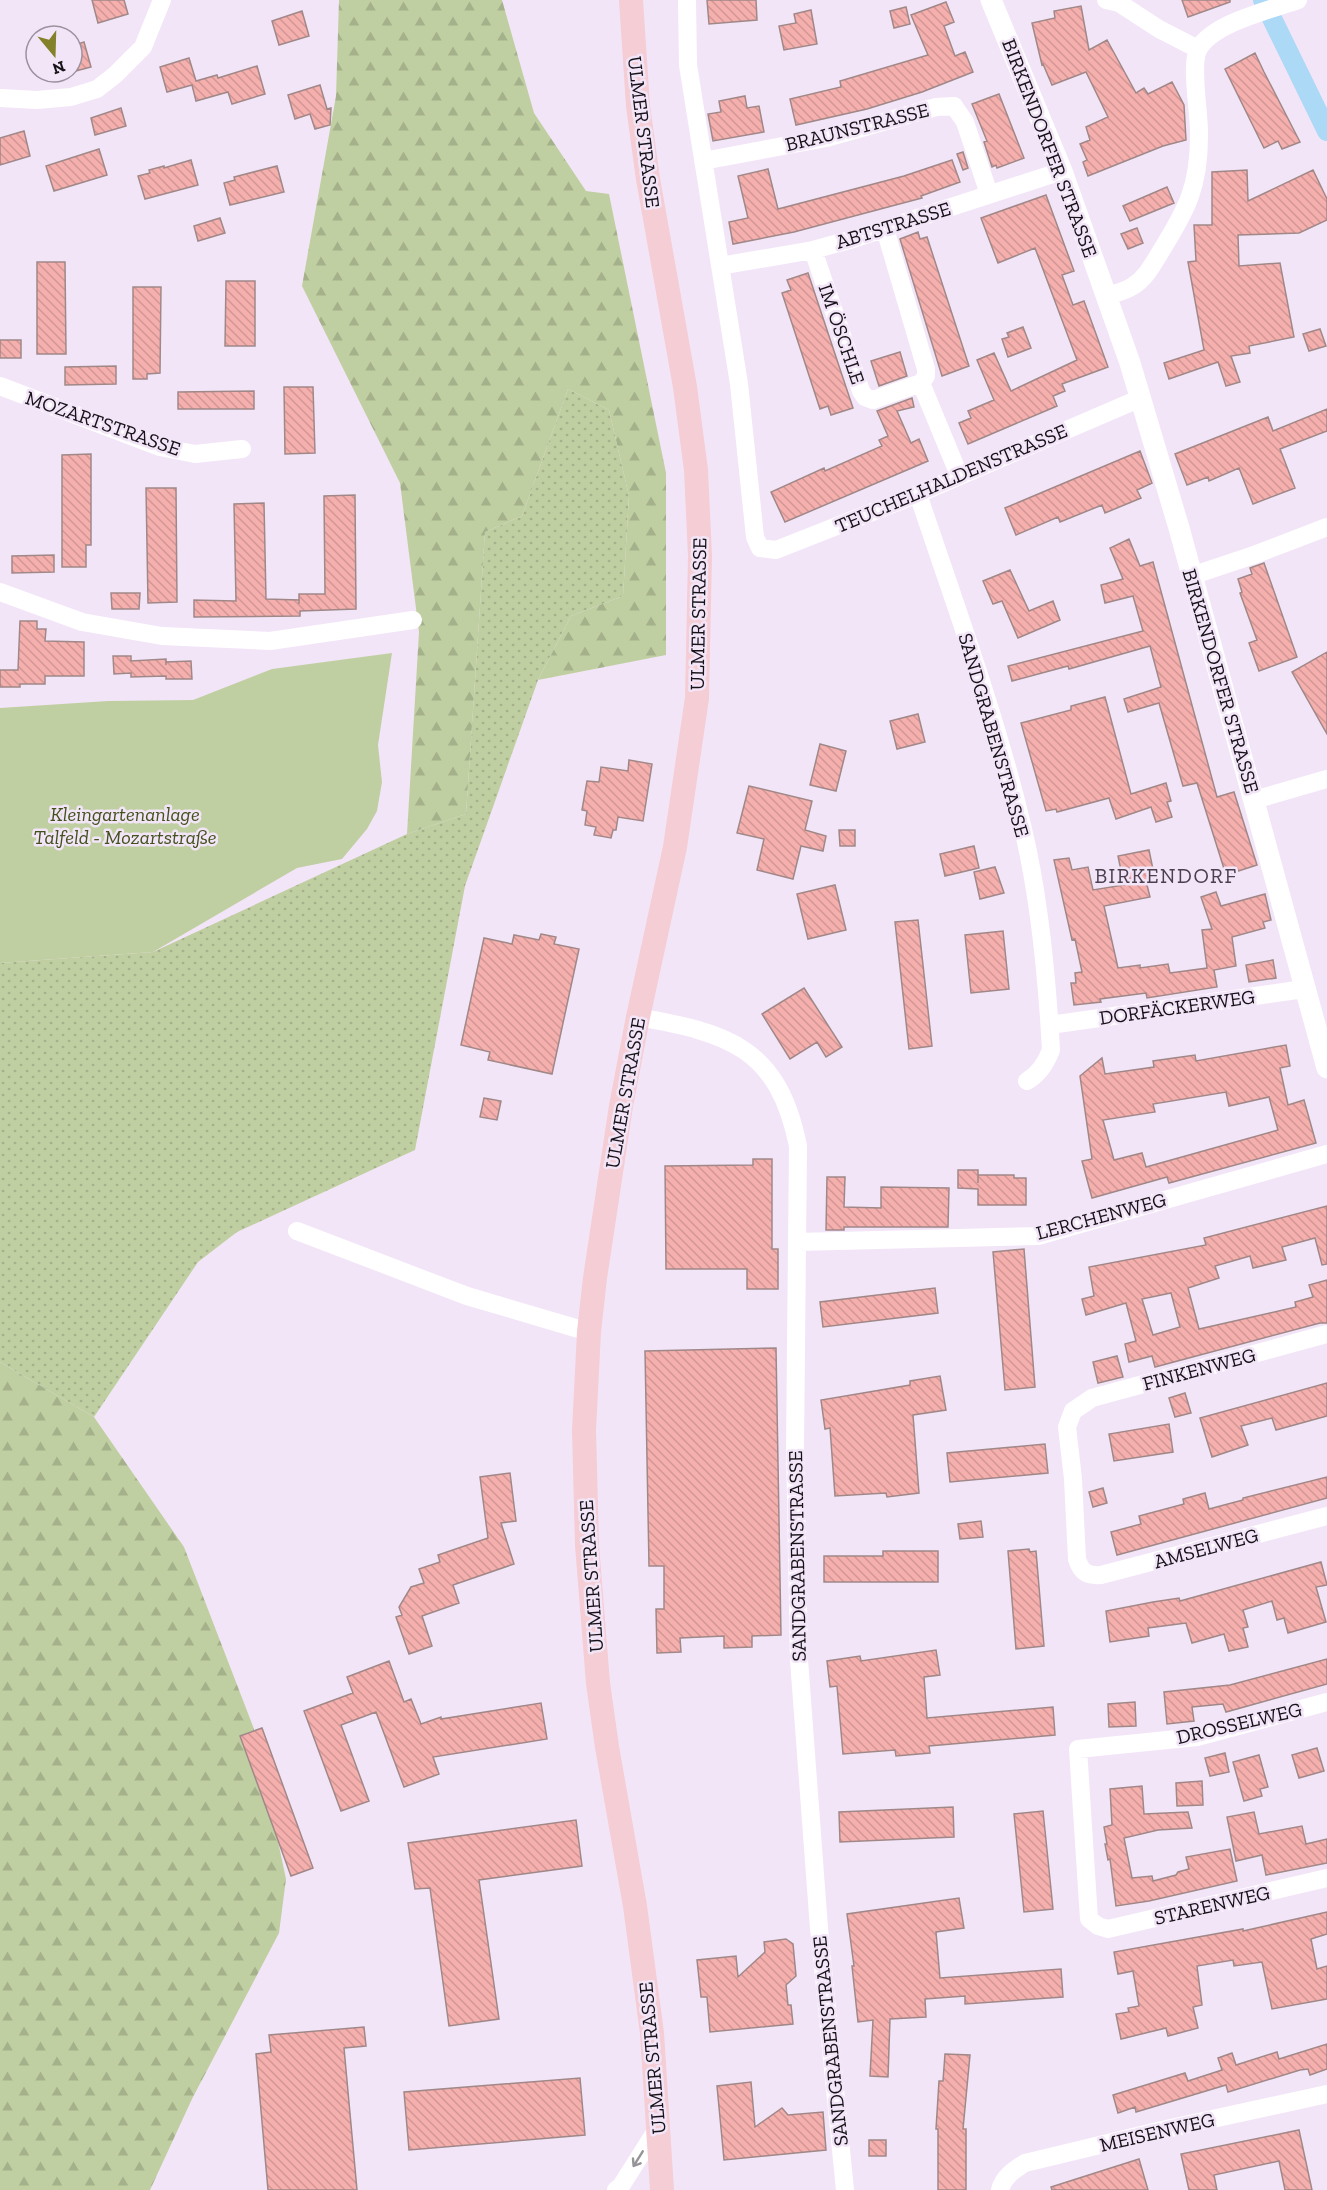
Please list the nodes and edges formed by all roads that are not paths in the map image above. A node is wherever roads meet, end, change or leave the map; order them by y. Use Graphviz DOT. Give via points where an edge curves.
graph roads {
  1 [pos="162,0"];
  2 [pos="631,0"];
  3 [pos="687,0"];
  4 [pos="992,0"];
  5 [pos="1107,0"];
  6 [pos="1298,0"];
  7 [pos="1198,49"];
  8 [pos="0,98"];
  9 [pos="703,161"];
  10 [pos="1062,171"];
  11 [pos="989,194"];
  12 [pos="885,229"];
  13 [pos="813,250"];
  14 [pos="720,266"];
  15 [pos="1107,296"];
  16 [pos="921,383"];
  17 [pos="0,386"];
  18 [pos="1141,398"];
  19 [pos="242,449"];
  20 [pos="959,476"];
  21 [pos="918,494"];
  22 [pos="1327,527"];
  23 [pos="1191,576"];
  24 [pos="0,592"];
  25 [pos="413,620"];
  26 [pos="1327,779"];
  27 [pos="1254,800"];
  28 [pos="1304,989"];
  29 [pos="638,1017"];
  30 [pos="1050,1025"];
  31 [pos="1327,1068"];
  32 [pos="1027,1081"];
  33 [pos="1327,1154"];
  34 [pos="297,1231"];
  35 [pos="797,1242"];
  36 [pos="589,1332"];
  37 [pos="1327,1334"];
  38 [pos="1327,1516"];
  39 [pos="1084,1573"];
  40 [pos="1327,1702"];
  41 [pos="1327,1878"];
  42 [pos="1098,1926"];
  43 [pos="1327,2094"];
  44 [pos="659,2126"];
  45 [pos="616,2190"];
  46 [pos="662,2190"];
  47 [pos="845,2190"];
  48 [pos="1000,2190"];
  1 -- 8 [label="street" via="143,46 97,89 71,97"];
  2 -- 29 [label="main road, ULMER STRASSE" via="638,106 648,179 696,470 700,556 697,698 675,847"];
  3 -- 9 [label="street" via="688,65"];
  4 -- 10 [label="street, BIRKENDORFER STRASSE"];
  5 -- 7 [label="street" via="1119,3"];
  6 -- 7 [label="street" via="1217,31"];
  7 -- 15 [label="street" via="1193,65 1199,135 1191,198 1146,274 1132,287"];
  9 -- 11 [label="street, BRAUNSTRASSE" via="826,138 936,107 954,106 965,122"];
  9 -- 14 [label="street"];
  10 -- 11 [label="street, ABTSTRASSE"];
  10 -- 15 [label="street, BIRKENDORFER STRASSE"];
  11 -- 12 [label="street, ABTSTRASSE"];
  12 -- 13 [label="street, ABTSTRASSE"];
  12 -- 16 [label="street" via="926,369"];
  13 -- 14 [label="street, ABTSTRASSE"];
  13 -- 16 [label="street, IM ÖSCHLE" via="865,397 873,400"];
  14 -- 21 [label="street, TEUCHELHALDENSTRASSE" via="755,537 760,548 776,550"];
  15 -- 18 [label="street, BIRKENDORFER STRASSE"];
  16 -- 20 [label="street"];
  17 -- 19 [label="street, MOZARTSTRASSE" via="160,447 195,454"];
  18 -- 20 [label="street, TEUCHELHALDENSTRASSE"];
  18 -- 23 [label="street, BIRKENDORFER STRASSE"];
  20 -- 21 [label="street, TEUCHELHALDENSTRASSE"];
  21 -- 30 [label="street, SANDGRABENSTRASSE" via="996,729 1024,830"];
  22 -- 23 [label="street"];
  23 -- 27 [label="street, BIRKENDORFER STRASSE"];
  24 -- 25 [label="street" via="82,622 162,636 270,641"];
  26 -- 27 [label="street"];
  27 -- 28 [label="street, BIRKENDORFER STRASSE"];
  28 -- 30 [label="street, DORFÄCKERWEG"];
  28 -- 31 [label="street, BIRKENDORFER STRASSE"];
  29 -- 35 [label="street, SANDGRABENSTRASSE" via="714,1034 751,1055 769,1073 784,1098 798,1146"];
  29 -- 36 [label="main road, ULMER STRASSE"];
  30 -- 32 [label="street, SANDGRABENSTRASSE" via="1051,1050 1046,1063"];
  33 -- 35 [label="street, LERCHENWEG" via="1038,1236"];
  34 -- 36 [label="street" via="467,1296"];
  35 -- 47 [label="street, SANDGRABENSTRASSE" via="795,1470 799,1660 819,1928"];
  36 -- 44 [label="main road, ULMER STRASSE" via="584,1430 587,1545 598,1683 635,1906 652,2033"];
  37 -- 39 [label="street, FINKENWEG" via="1092,1398 1073,1411 1067,1427 1077,1558"];
  38 -- 39 [label="street, AMSELWEG" via="1101,1575"];
  40 -- 42 [label="street, DROSSELWEG" via="1197,1737 1078,1749 1089,1919"];
  41 -- 42 [label="street, STARENWEG" via="1108,1929"];
  43 -- 48 [label="street, MEISENWEG" via="1025,2163 1011,2172"];
  44 -- 45 [label="street, one-way"];
  44 -- 46 [label="main road, ULMER STRASSE"];
}
